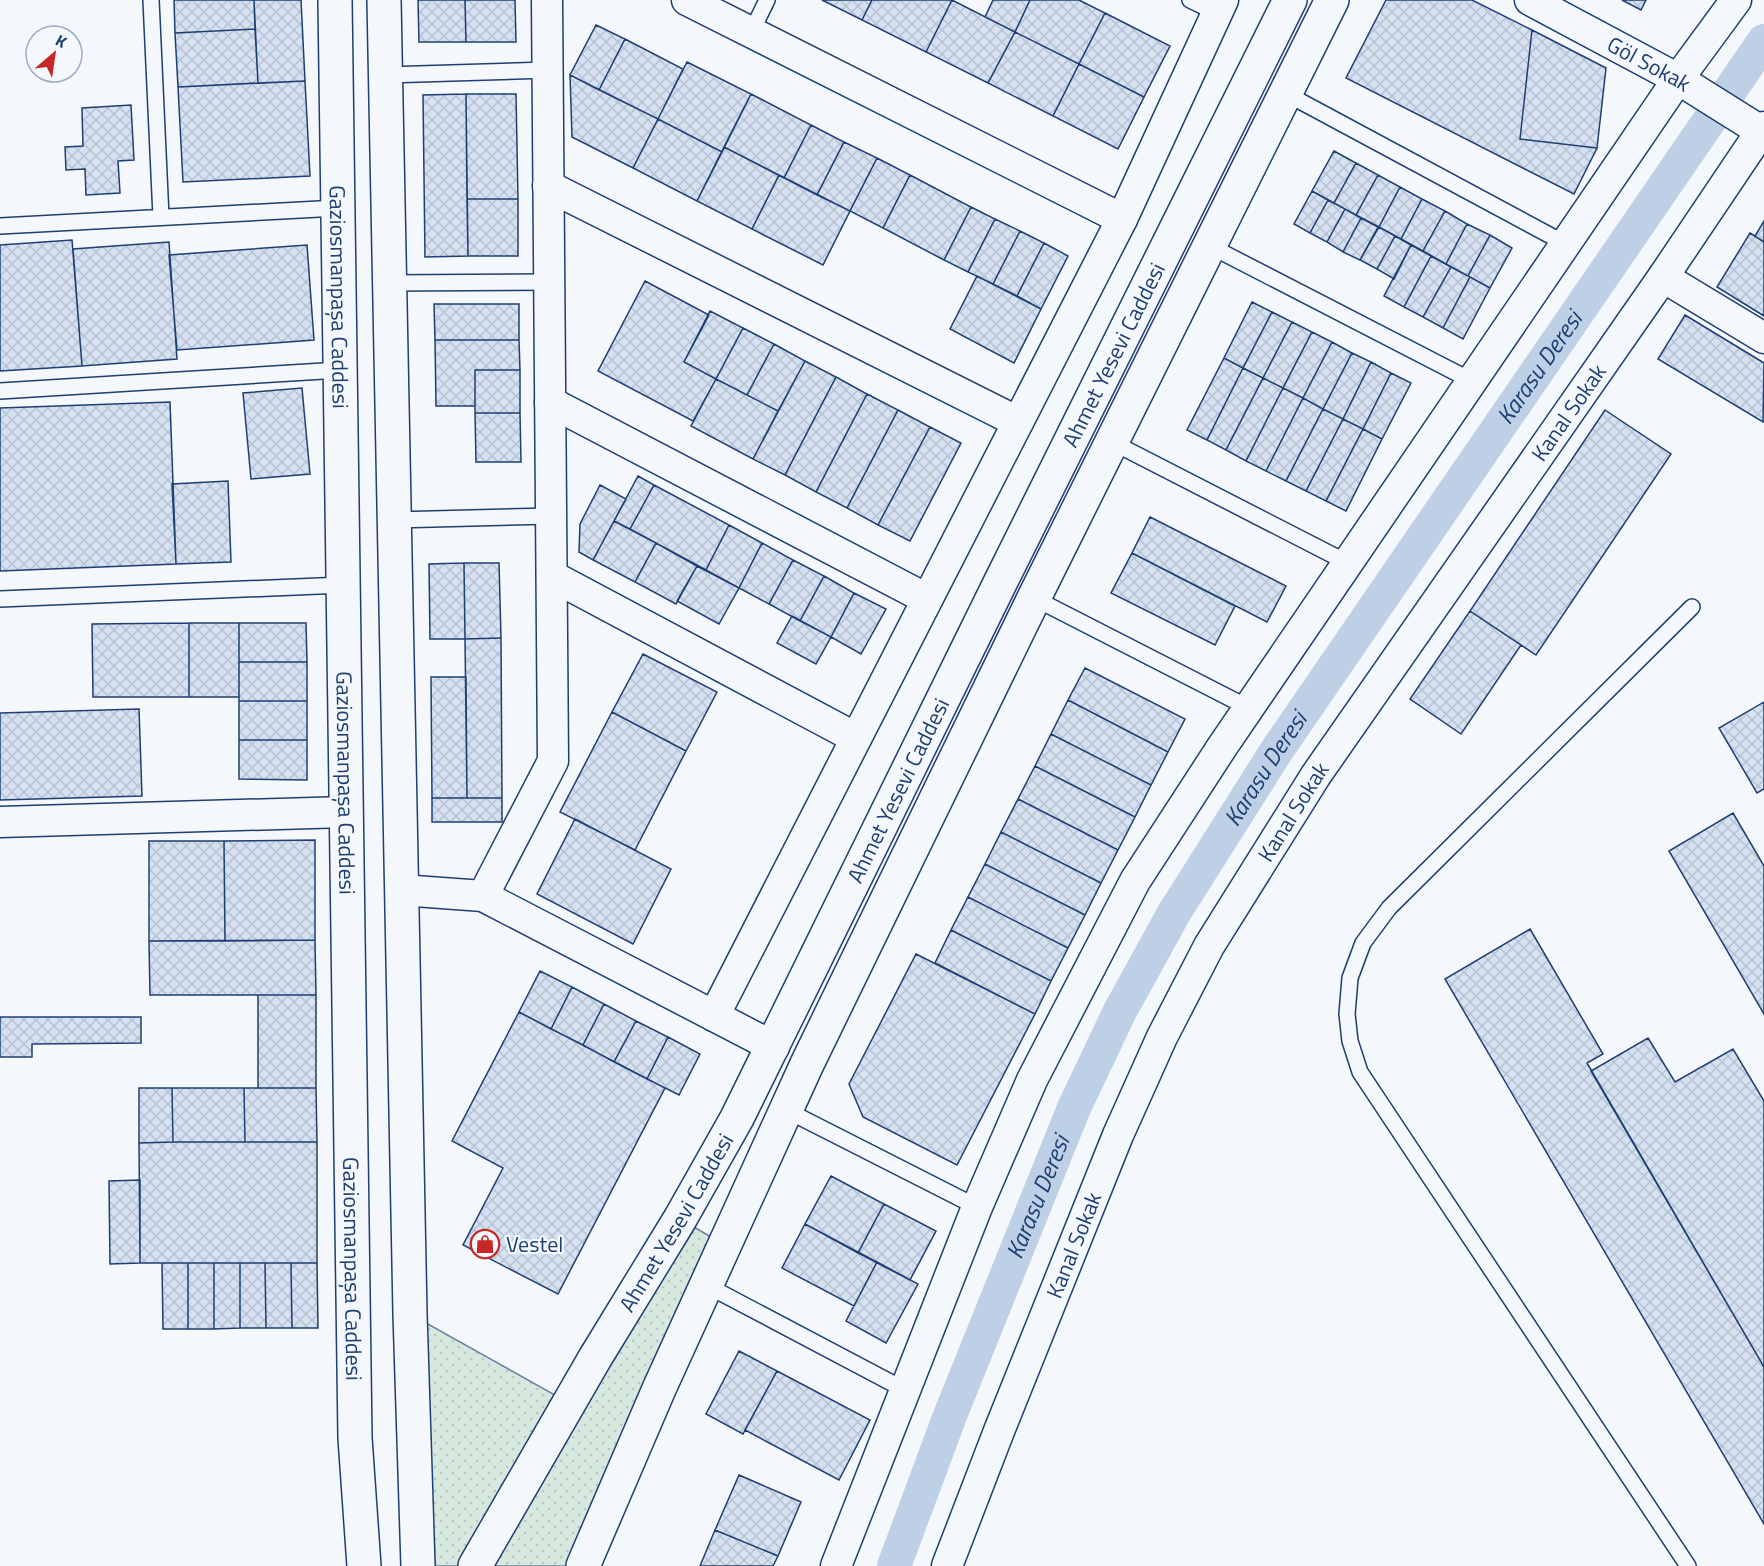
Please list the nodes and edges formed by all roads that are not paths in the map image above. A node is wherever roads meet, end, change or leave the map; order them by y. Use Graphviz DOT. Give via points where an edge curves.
graph roads {
  1 [pos="151,0"];
  2 [pos="335,0"];
  3 [pos="384,0"];
  4 [pos="547,0"];
  5 [pos="687,0"];
  6 [pos="766,0"];
  7 [pos="1190,0"];
  8 [pos="1290,0"];
  9 [pos="1332,0"];
  10 [pos="1530,0"];
  11 [pos="1736,0"];
  12 [pos="1220,7"];
  13 [pos="752,33"];
  14 [pos="547,70"];
  15 [pos="385,75"];
  16 [pos="1678,79"];
  17 [pos="1285,93"];
  18 [pos="1763,130"];
  19 [pos="548,186"];
  20 [pos="338,208"];
  21 [pos="161,217"];
  22 [pos="1122,219"];
  23 [pos="0,226"];
  24 [pos="1566,244"];
  25 [pos="1210,246"];
  26 [pos="1663,276"];
  27 [pos="549,282"];
  28 [pos="389,283"];
  29 [pos="1764,338"];
  30 [pos="340,370"];
  31 [pos="1472,381"];
  32 [pos="0,391"];
  33 [pos="550,402"];
  34 [pos="1018,422"];
  35 [pos="1112,442"];
  36 [pos="551,516"];
  37 [pos="394,520"];
  38 [pos="1348,563"];
  39 [pos="552,576"];
  40 [pos="343,585"];
  41 [pos="1034,598"];
  42 [pos="0,599"];
  43 [pos="927,599"];
  44 [pos="1692,607"];
  45 [pos="1249,708"];
  46 [pos="856,738"];
  47 [pos="346,812"];
  48 [pos="0,822"];
  49 [pos="401,890"];
  50 [pos="483,896"];
  51 [pos="714,1016"];
  52 [pos="774,1047"];
  53 [pos="786,1110"];
  54 [pos="977,1208"];
  55 [pos="706,1285"];
  56 [pos="905,1390"];
  57 [pos="364,1566"];
  58 [pos="418,1566"];
  59 [pos="475,1566"];
  60 [pos="583,1566"];
  61 [pos="837,1566"];
  62 [pos="947,1566"];
  63 [pos="1688,1566"];
  1 -- 21 [label="lane"];
  2 -- 20 [label="main road, Gaziosmanpaşa Caddesi"];
  3 -- 15 [label="main road"];
  4 -- 14 [label="street"];
  5 -- 13 [label="street"];
  6 -- 13 [label="lane"];
  7 -- 12 [label="lane"];
  8 -- 52 [label="main road, Ahmet Yesevi Caddesi" via="1000,581"];
  9 -- 17 [label="main road, Ahmet Yesevi Caddesi"];
  10 -- 16 [label="street, Göl Sokak"];
  11 -- 16 [label="street"];
  12 -- 22 [label="street"];
  13 -- 22 [label="street"];
  14 -- 15 [label="lane"];
  14 -- 19 [label="street"];
  15 -- 28 [label="main road"];
  16 -- 18 [label="street, Göl Sokak"];
  16 -- 24 [label="street"];
  17 -- 24 [label="lane"];
  17 -- 25 [label="main road, Ahmet Yesevi Caddesi"];
  18 -- 26 [label="street, Kanal Sokak"];
  19 -- 27 [label="street"];
  19 -- 34 [label="street"];
  20 -- 21 [label="lane"];
  20 -- 30 [label="main road, Gaziosmanpaşa Caddesi"];
  21 -- 23 [label="lane"];
  22 -- 34 [label="street"];
  24 -- 31 [label="street"];
  25 -- 31 [label="lane"];
  25 -- 35 [label="main road, Ahmet Yesevi Caddesi"];
  26 -- 29 [label="street"];
  26 -- 62 [label="street, Kanal Sokak" via="1316,774 1209,946 1162,1036 1118,1135"];
  27 -- 28 [label="lane"];
  27 -- 33 [label="street"];
  28 -- 37 [label="main road"];
  30 -- 32 [label="lane"];
  30 -- 40 [label="main road, Gaziosmanpaşa Caddesi"];
  31 -- 38 [label="street"];
  33 -- 36 [label="street"];
  33 -- 43 [label="street"];
  34 -- 43 [label="street"];
  35 -- 38 [label="lane"];
  35 -- 41 [label="main road, Ahmet Yesevi Caddesi"];
  36 -- 37 [label="lane"];
  36 -- 39 [label="street"];
  37 -- 49 [label="main road"];
  38 -- 45 [label="street"];
  39 -- 46 [label="street"];
  39 -- 50 [label="street" via="553,761"];
  40 -- 42 [label="lane"];
  40 -- 47 [label="main road, Gaziosmanpaşa Caddesi"];
  41 -- 45 [label="lane"];
  41 -- 53 [label="main road, Ahmet Yesevi Caddesi"];
  43 -- 46 [label="street"];
  44 -- 63 [label="lane" via="1389,908 1363,943 1350,978 1347,1014 1360,1072"];
  45 -- 54 [label="street" via="1135,882 1032,1080"];
  46 -- 51 [label="street"];
  47 -- 48 [label="street"];
  47 -- 57 [label="main road, Gaziosmanpaşa Caddesi" via="355,1426"];
  49 -- 50 [label="street"];
  49 -- 58 [label="main road"];
  50 -- 51 [label="street"];
  51 -- 52 [label="street"];
  52 -- 59 [label="main road, Ahmet Yesevi Caddesi" via="686,1209"];
  53 -- 54 [label="lane"];
  53 -- 55 [label="main road, Ahmet Yesevi Caddesi"];
  54 -- 56 [label="street"];
  55 -- 56 [label="lane"];
  55 -- 60 [label="main road, Ahmet Yesevi Caddesi"];
  56 -- 61 [label="street"];
}
